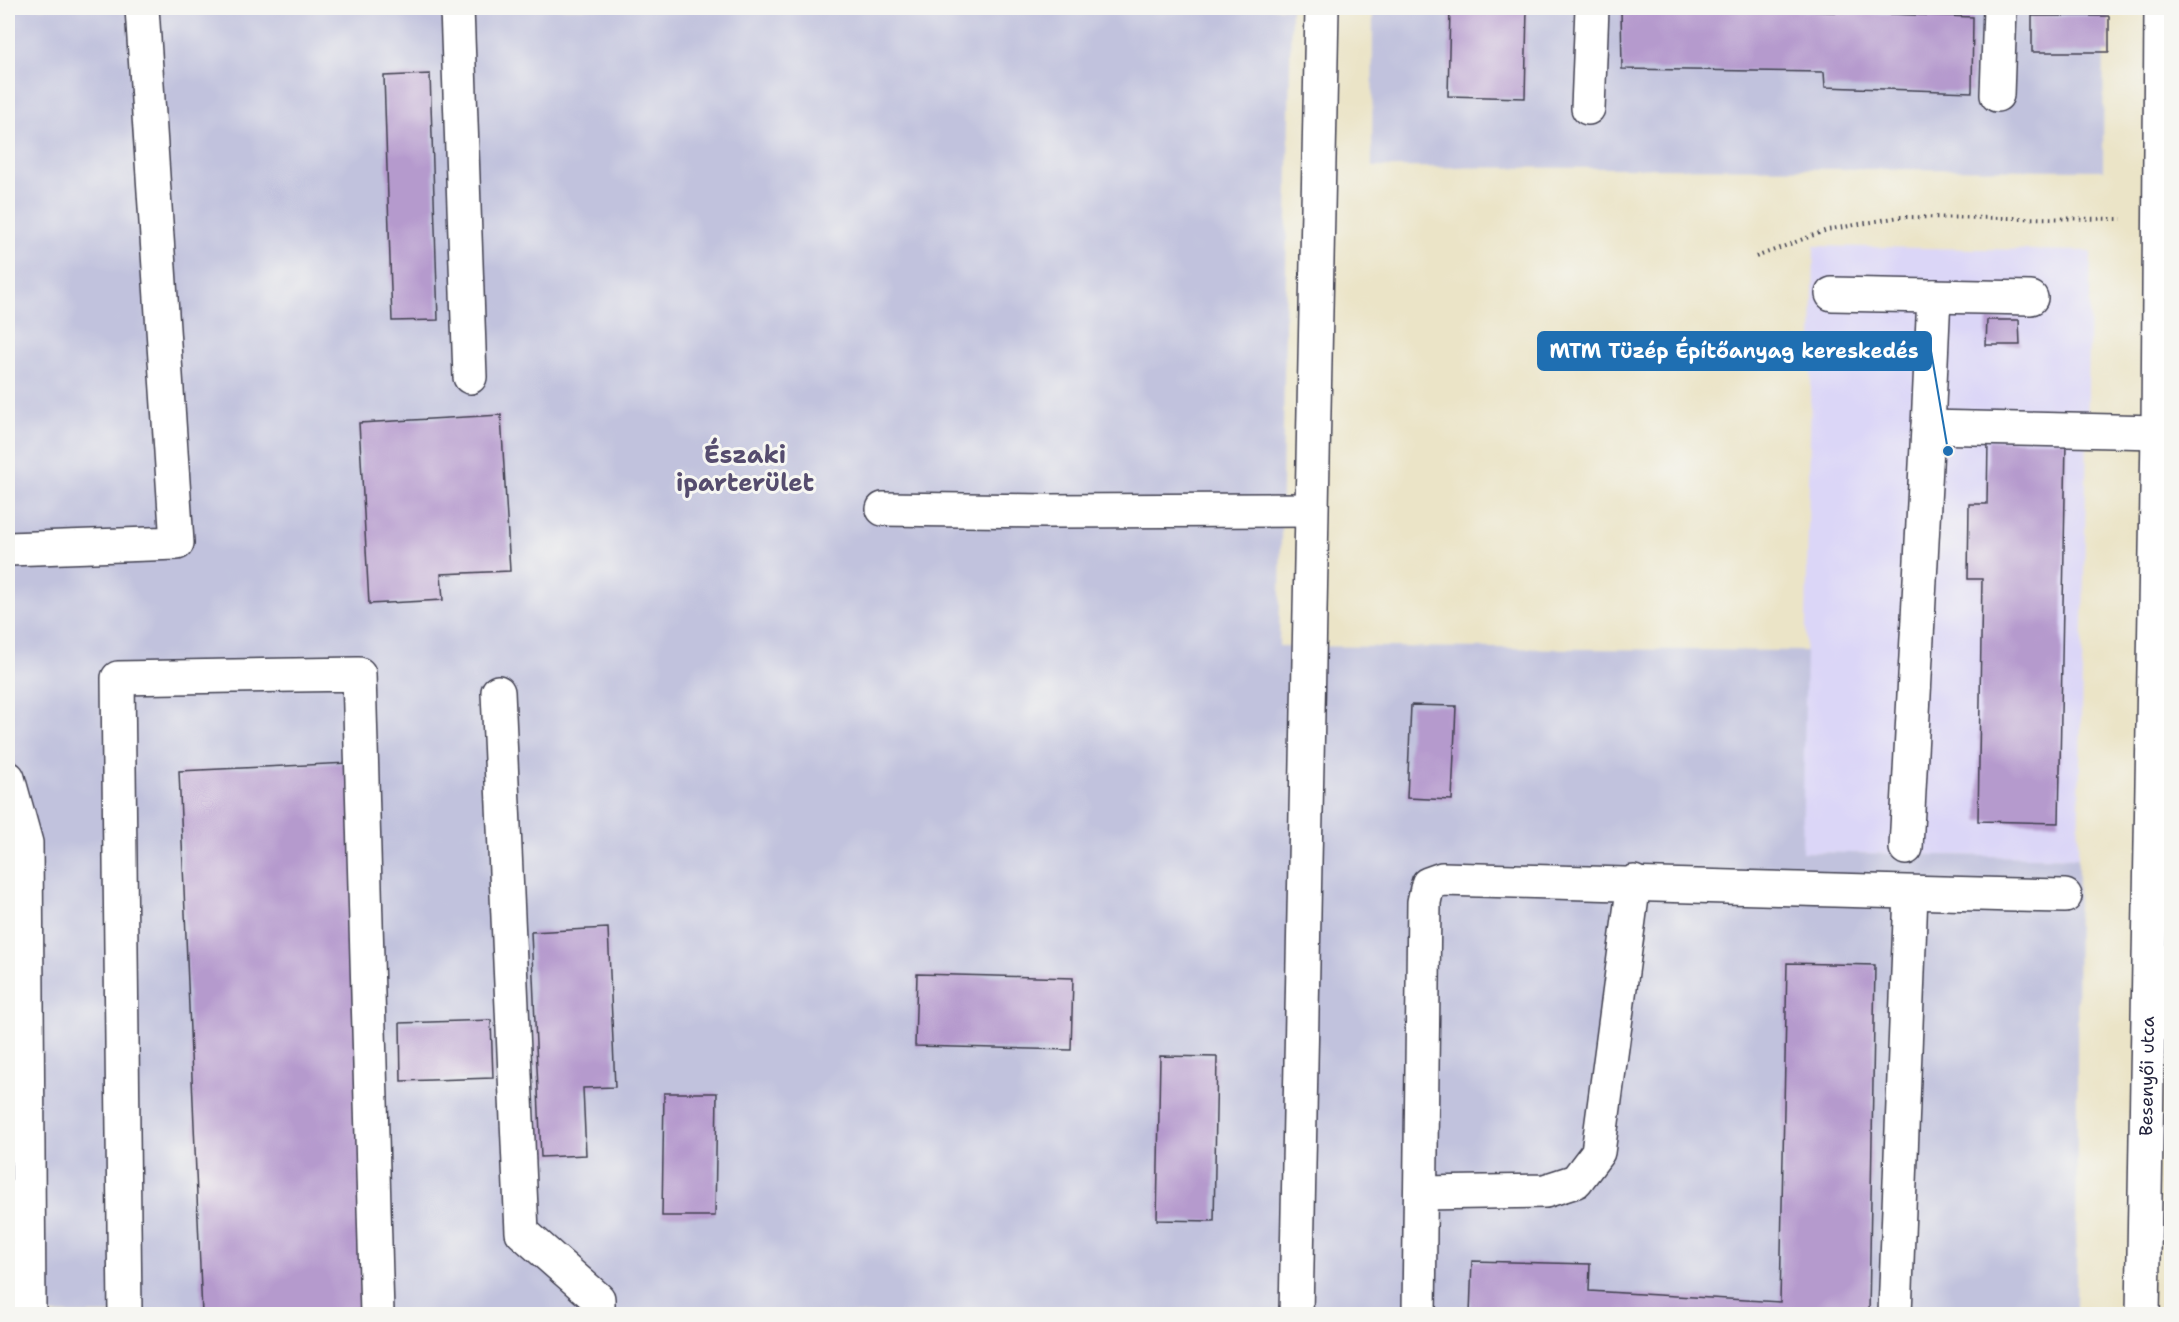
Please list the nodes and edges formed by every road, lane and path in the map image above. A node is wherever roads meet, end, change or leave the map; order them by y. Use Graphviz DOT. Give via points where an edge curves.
graph roads {
  1 [pos="142,8"];
  2 [pos="457,8"];
  3 [pos="1322,8"];
  4 [pos="1592,8"];
  5 [pos="2000,8"];
  6 [pos="2161,8"];
  7 [pos="1997,95"];
  8 [pos="1588,108"];
  9 [pos="2165,158"];
  10 [pos="2159,220"];
  11 [pos="1756,256"];
  12 [pos="1832,294"];
  13 [pos="1934,296"];
  14 [pos="2031,298"];
  15 [pos="470,377"];
  16 [pos="1928,427"];
  17 [pos="2158,432"];
  18 [pos="884,509"];
  19 [pos="1311,510"];
  20 [pos="8,549"];
  21 [pos="498,692"];
  22 [pos="8,778"];
  23 [pos="1906,848"];
  24 [pos="1634,882"];
  25 [pos="1911,893"];
  26 [pos="2065,896"];
  27 [pos="1421,1193"];
  28 [pos="2158,1253"];
  29 [pos="29,1314"];
  30 [pos="126,1314"];
  31 [pos="377,1314"];
  32 [pos="598,1314"];
  33 [pos="1296,1314"];
  34 [pos="1419,1314"];
  35 [pos="1895,1314"];
  36 [pos="2142,1314"];
  1 -- 20 [label="street" via="177,543"];
  2 -- 15 [label="street"];
  3 -- 19 [label="street"];
  4 -- 8 [label="street"];
  5 -- 7 [label="street"];
  6 -- 9 [label="street, Besenyői utca"];
  9 -- 10 [label="street, Besenyői utca"];
  10 -- 11 [label="path" via="1899,217 1827,230"];
  10 -- 17 [label="street, Besenyői utca"];
  12 -- 13 [label="street"];
  13 -- 14 [label="street"];
  13 -- 16 [label="street"];
  16 -- 17 [label="street"];
  16 -- 23 [label="street"];
  17 -- 28 [label="street, Besenyői utca"];
  18 -- 19 [label="street"];
  19 -- 33 [label="street"];
  21 -- 32 [label="street" via="522,1232 598,1299"];
  22 -- 29 [label="street" via="26,843"];
  24 -- 25 [label="street"];
  24 -- 27 [label="street" via="1598,1152 1576,1181 1545,1191"];
  24 -- 27 [label="street" via="1442,879 1428,884 1424,902"];
  25 -- 26 [label="street"];
  25 -- 35 [label="street"];
  27 -- 34 [label="street"];
  28 -- 36 [label="street, Besenyői utca"];
  30 -- 31 [label="street" via="118,678 359,674"];
}
